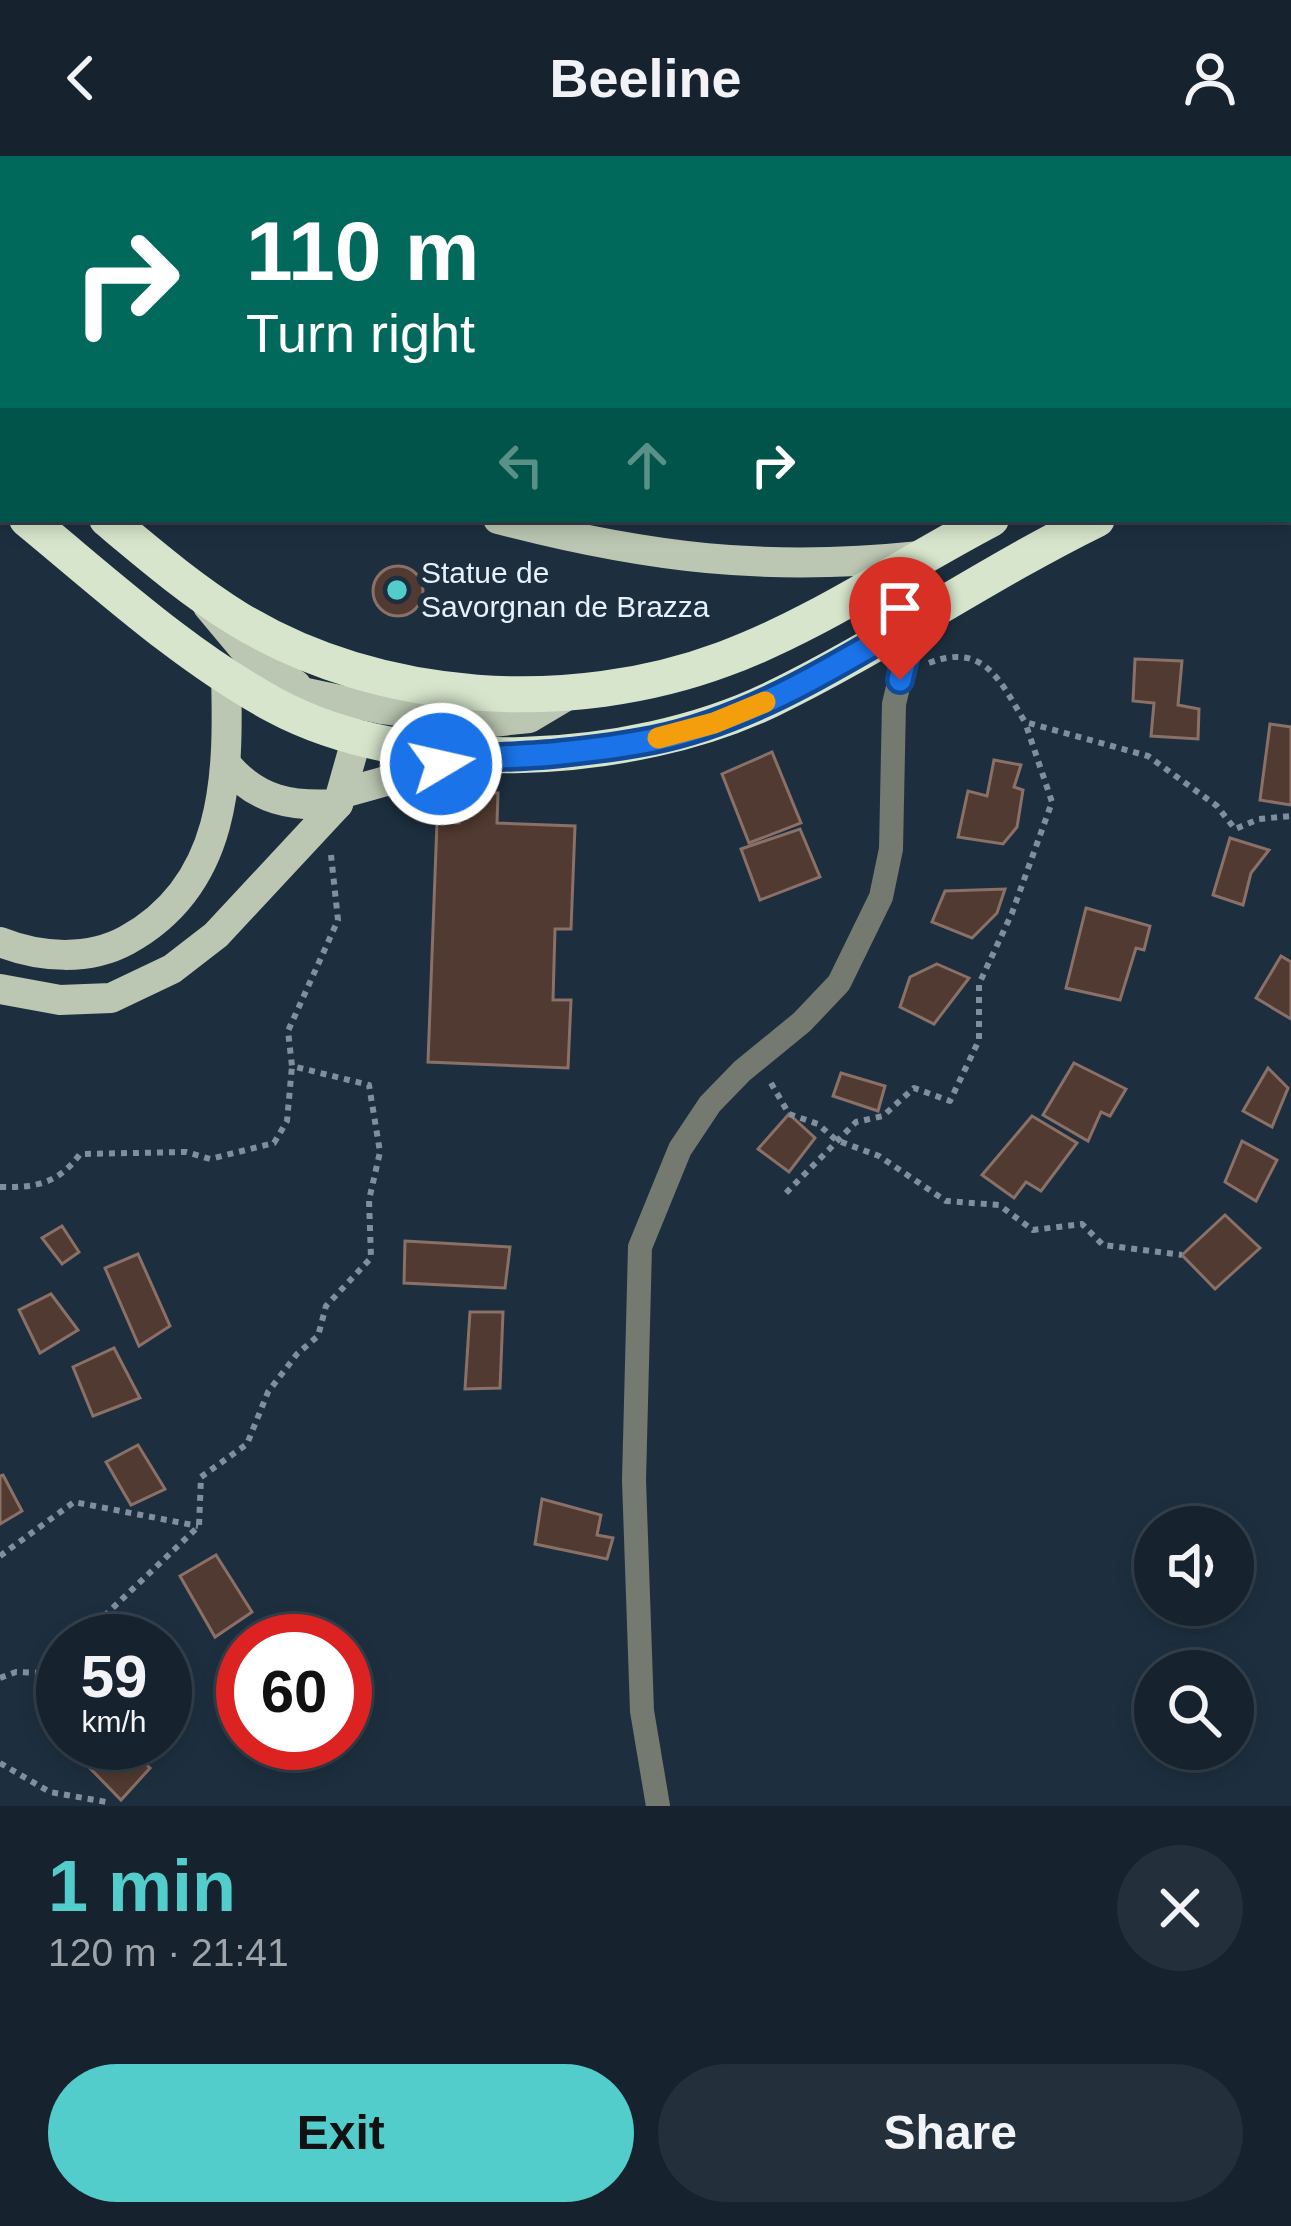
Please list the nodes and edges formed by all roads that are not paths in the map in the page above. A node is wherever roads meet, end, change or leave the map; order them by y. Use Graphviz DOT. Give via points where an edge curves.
graph roads {
  1 [pos="28,522"];
  2 [pos="111,522"];
  3 [pos="509,522"];
  4 [pos="985,522"];
  5 [pos="1090,522"];
  6 [pos="920,556"];
  7 [pos="202,596"];
  8 [pos="914,620"];
  9 [pos="226,676"];
  10 [pos="309,694"];
  11 [pos="566,696"];
  12 [pos="357,737"];
  13 [pos="477,756"];
  14 [pos="226,764"];
  15 [pos="340,798"];
  16 [pos="0,942"];
  17 [pos="0,989"];
  18 [pos="658,1806"];
  1 -- 9 [label="highway"];
  2 -- 7 [label="highway"];
  3 -- 6 [label="main road" via="601,546 742,563"];
  4 -- 6 [label="highway"];
  5 -- 8 [label="highway"];
  6 -- 11 [label="highway" via="726,659"];
  7 -- 10 [label="main road" via="244,649"];
  7 -- 11 [label="highway" via="280,640 358,669 455,689"];
  8 -- 13 [label="highway" via="714,723 557,754"];
  8 -- 18 [label="street" via="894,704 891,849 881,897 839,983 710,1104 680,1149 640,1247 634,1480 642,1711"];
  9 -- 10 [label="main road"];
  9 -- 12 [label="highway" via="278,707"];
  9 -- 14 [label="main road"];
  10 -- 11 [label="main road" via="491,722 530,718"];
  10 -- 12 [label="main road"];
  12 -- 13 [label="highway"];
  12 -- 15 [label="main road"];
  13 -- 15 [label="main road"];
  14 -- 15 [label="main road" via="283,803"];
  14 -- 16 [label="main road" via="209,846 170,911 112,948 80,955"];
  15 -- 17 [label="main road" via="216,935 172,969 110,998 60,1000"];
}
